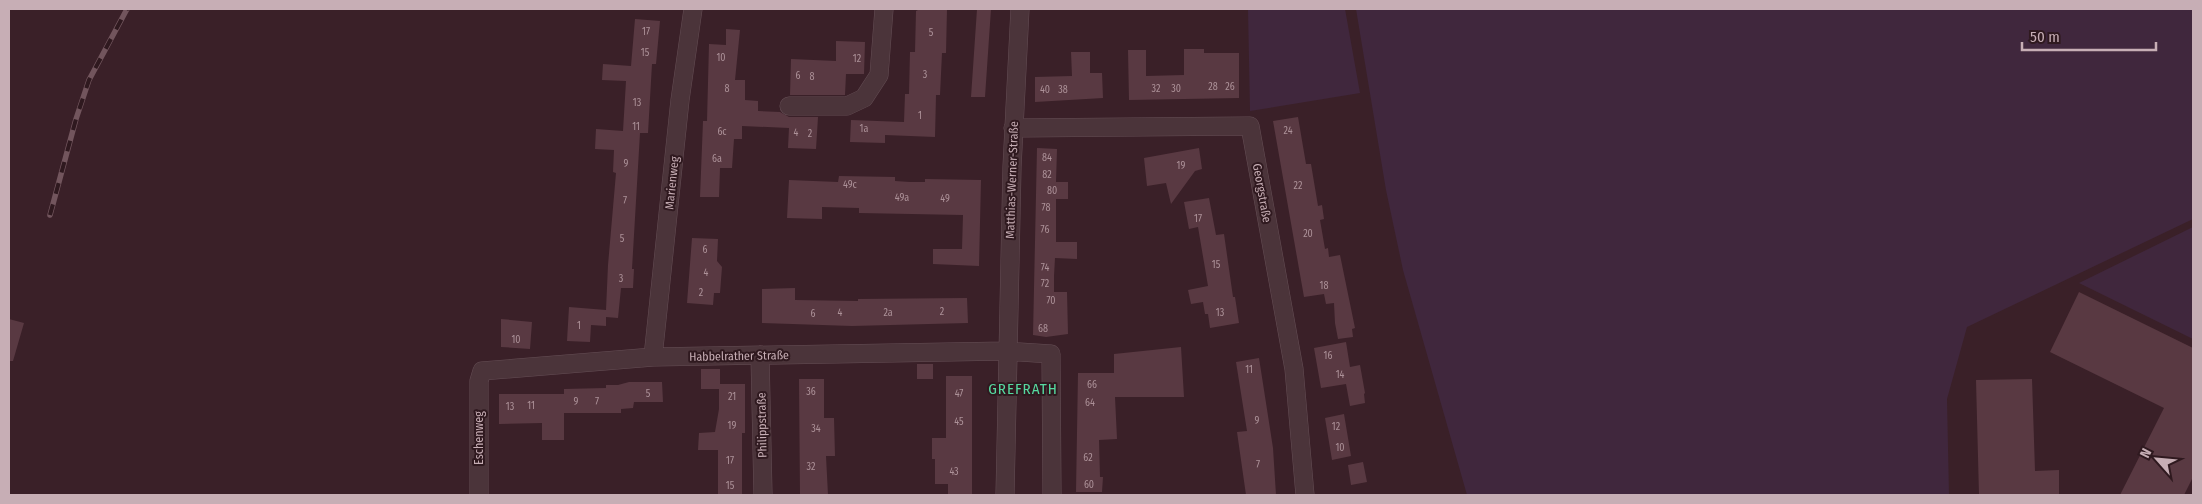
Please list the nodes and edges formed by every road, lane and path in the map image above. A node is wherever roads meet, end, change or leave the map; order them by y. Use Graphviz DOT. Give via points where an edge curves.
graph roads {
  1 [pos="693,9"];
  2 [pos="884,9"];
  3 [pos="1020,9"];
  4 [pos="789,106"];
  5 [pos="1013,128"];
  6 [pos="1006,351"];
  7 [pos="760,355"];
  8 [pos="653,357"];
  9 [pos="479,381"];
  10 [pos="478,495"];
  11 [pos="763,495"];
  12 [pos="1005,495"];
  13 [pos="1052,495"];
  14 [pos="1305,495"];
  1 -- 8 [label="street, Marienweg" via="680,100"];
  2 -- 4 [label="street" via="879,75 864,98 847,106"];
  3 -- 5 [label="street, Matthias-Werner-Straße"];
  5 -- 6 [label="street, Matthias-Werner-Straße"];
  5 -- 14 [label="street, Georgstraße" via="1250,126 1294,369"];
  6 -- 7 [label="street, Habbelrather Straße"];
  6 -- 12 [label="street, Matthias-Werner-Straße"];
  6 -- 13 [label="street" via="1051,354"];
  7 -- 8 [label="street, Habbelrather Straße"];
  7 -- 11 [label="street, Philippstraße"];
  8 -- 9 [label="street, Habbelrather Straße" via="482,371"];
  9 -- 10 [label="street, Eschenweg"];
}
